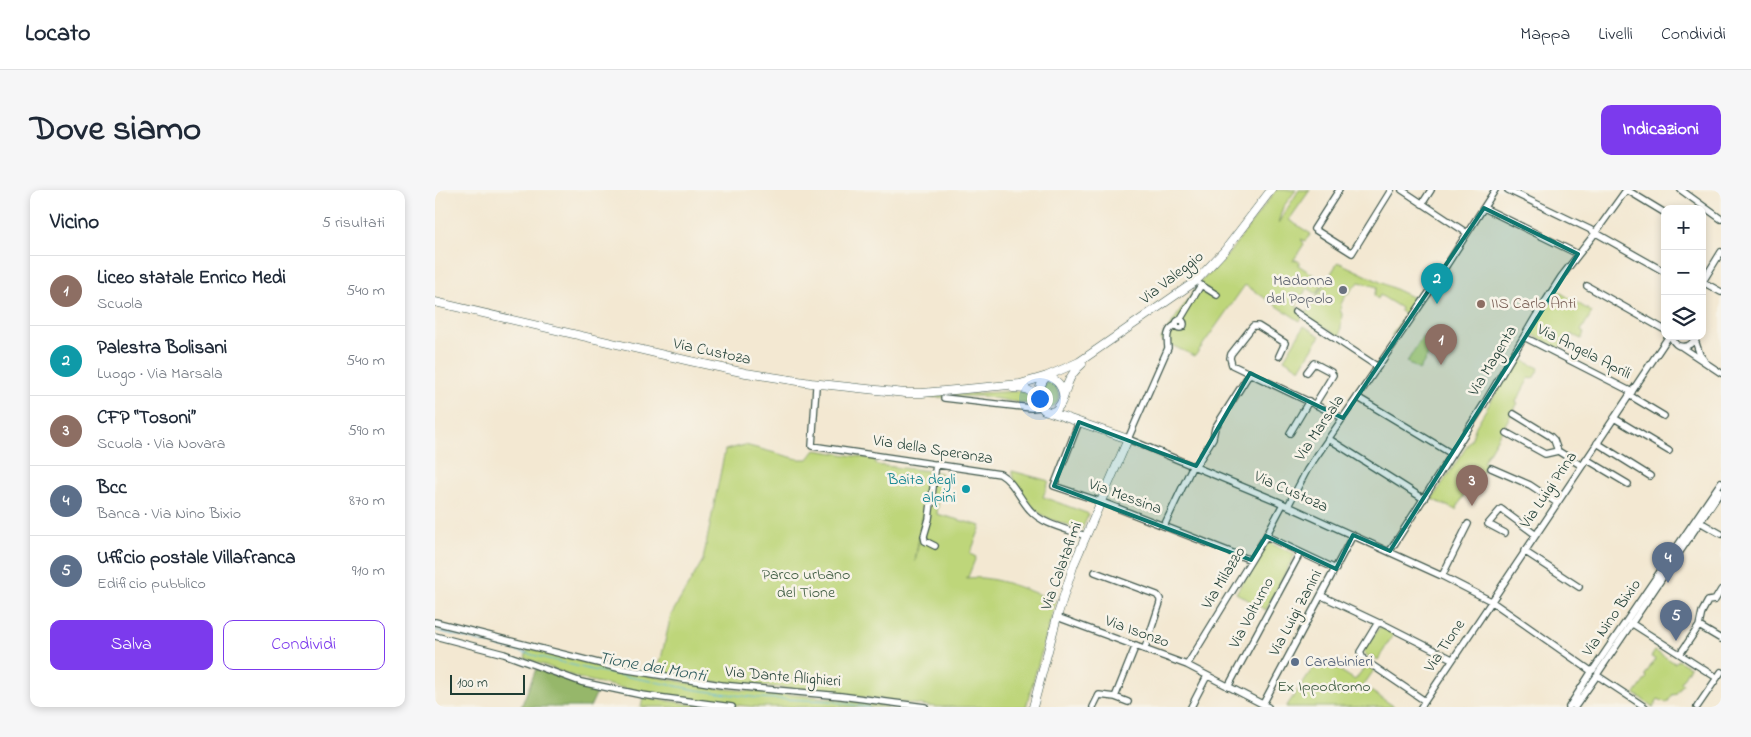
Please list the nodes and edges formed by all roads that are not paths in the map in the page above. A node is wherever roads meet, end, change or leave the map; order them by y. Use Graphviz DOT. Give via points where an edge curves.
graph roads {
  1 [pos="1271,190"];
  2 [pos="1339,190"];
  3 [pos="1391,190"];
  4 [pos="1402,190"];
  5 [pos="1431,190"];
  6 [pos="1495,190"];
  7 [pos="1508,190"];
  8 [pos="1681,190"];
  9 [pos="1624,191"];
  10 [pos="1697,203"];
  11 [pos="1422,204"];
  12 [pos="1484,208"];
  13 [pos="1661,212"];
  14 [pos="1721,219"];
  15 [pos="1595,232"];
  16 [pos="1467,233"];
  17 [pos="1721,252"];
  18 [pos="1578,254"];
  19 [pos="1661,270"];
  20 [pos="1706,277"];
  21 [pos="1706,284"];
  22 [pos="1587,286"];
  23 [pos="1721,292"];
  24 [pos="1217,295"];
  25 [pos="435,302"];
  26 [pos="1295,312"];
  27 [pos="1661,328"];
  28 [pos="1524,337"];
  29 [pos="1667,340"];
  30 [pos="1672,340"];
  31 [pos="1694,340"];
  32 [pos="1696,340"];
  33 [pos="1675,344"];
  34 [pos="1662,346"];
  35 [pos="1682,347"];
  36 [pos="1698,349"];
  37 [pos="1097,351"];
  38 [pos="1693,355"];
  39 [pos="1279,356"];
  40 [pos="1709,366"];
  41 [pos="1378,368"];
  42 [pos="1307,372"];
  43 [pos="1250,373"];
  44 [pos="1721,373"];
  45 [pos="1047,376"];
  46 [pos="816,387"];
  47 [pos="988,387"];
  48 [pos="1630,394"];
  49 [pos="1357,397"];
  50 [pos="944,398"];
  51 [pos="1062,399"];
  52 [pos="1312,403"];
  53 [pos="1040,404"];
  54 [pos="1053,412"];
  55 [pos="1514,414"];
  56 [pos="1664,416"];
  57 [pos="1343,418"];
  58 [pos="1614,418"];
  59 [pos="1077,421"];
  60 [pos="1291,433"];
  61 [pos="1507,433"];
  62 [pos="1329,439"];
  63 [pos="1128,440"];
  64 [pos="1597,443"];
  65 [pos="1558,451"];
  66 [pos="1669,451"];
  67 [pos="1452,454"];
  68 [pos="1586,459"];
  69 [pos="936,464"];
  70 [pos="1195,466"];
  71 [pos="1582,466"];
  72 [pos="1491,468"];
  73 [pos="1650,476"];
  74 [pos="1721,482"];
  75 [pos="1628,484"];
  76 [pos="1721,491"];
  77 [pos="1423,499"];
  78 [pos="1102,502"];
  79 [pos="1557,503"];
  80 [pos="1286,505"];
  81 [pos="1700,522"];
  82 [pos="1468,524"];
  83 [pos="1164,526"];
  84 [pos="1505,533"];
  85 [pos="1536,534"];
  86 [pos="1721,534"];
  87 [pos="1353,535"];
  88 [pos="1086,536"];
  89 [pos="1266,536"];
  90 [pos="935,546"];
  91 [pos="1390,551"];
  92 [pos="1524,552"];
  93 [pos="1300,553"];
  94 [pos="1251,560"];
  95 [pos="1336,569"];
  96 [pos="1095,572"];
  97 [pos="1442,576"];
  98 [pos="1579,587"];
  99 [pos="1721,590"];
  100 [pos="1322,596"];
  101 [pos="1491,601"];
  102 [pos="1057,617"];
  103 [pos="435,622"];
  104 [pos="1379,623"];
  105 [pos="1631,623"];
  106 [pos="1699,626"];
  107 [pos="435,636"];
  108 [pos="1721,639"];
  109 [pos="1136,645"];
  110 [pos="1145,648"];
  111 [pos="1680,654"];
  112 [pos="1452,658"];
  113 [pos="1187,665"];
  114 [pos="1721,672"];
  115 [pos="1594,673"];
  116 [pos="1207,676"];
  117 [pos="1717,678"];
  118 [pos="1228,687"];
  119 [pos="1115,697"];
  120 [pos="1425,701"];
  121 [pos="1128,702"];
  122 [pos="1265,706"];
  123 [pos="732,707"];
  124 [pos="925,707"];
  125 [pos="1033,707"];
  126 [pos="1093,707"];
  127 [pos="1191,707"];
  128 [pos="1421,707"];
  129 [pos="1569,707"];
  130 [pos="1575,707"];
  131 [pos="1645,707"];
  132 [pos="1697,707"];
  1 -- 37 [label="main road, Via Valeggio" via="1225,250 1196,281"];
  2 -- 3 [label="street" via="1314,229 1351,253"];
  4 -- 11 [label="street"];
  5 -- 11 [label="street"];
  6 -- 12 [label="street, Via Marsala"];
  7 -- 15 [label="street"];
  8 -- 10 [label="street"];
  9 -- 13 [label="street"];
  9 -- 15 [label="street, Via Magenta"];
  10 -- 14 [label="street"];
  11 -- 16 [label="street"];
  12 -- 16 [label="street, Via Marsala"];
  12 -- 18 [label="street"];
  15 -- 18 [label="street, Via Magenta"];
  15 -- 19 [label="street"];
  16 -- 41 [label="street, Via Marsala"];
  17 -- 20 [label="street"];
  18 -- 28 [label="street, Via Magenta"];
  21 -- 23 [label="street"];
  22 -- 27 [label="street"];
  24 -- 63 [label="street" via="1201,285 1178,323 1172,327 1167,336 1168,348"];
  25 -- 47 [label="main road, Via Custoza" via="775,378 905,393"];
  26 -- 41 [label="street"];
  28 -- 48 [label="street, Via Angela Aprili"];
  28 -- 67 [label="street, Via Magenta"];
  29 -- 34 [label="street, Via Luigi Prina"];
  30 -- 33 [label="street"];
  31 -- 35 [label="street" via="1690,346"];
  32 -- 36 [label="street"];
  33 -- 34 [label="street"];
  33 -- 35 [label="street"];
  34 -- 48 [label="street, Via Luigi Prina"];
  35 -- 38 [label="street"];
  36 -- 38 [label="street"];
  36 -- 40 [label="street"];
  37 -- 45 [label="main road, Via Custoza"];
  37 -- 51 [label="main road" via="1071,377"];
  38 -- 40 [label="street"];
  39 -- 43 [label="street" via="1285,343 1259,326 1253,326 1229,358 1232,364"];
  40 -- 44 [label="street"];
  41 -- 49 [label="street, Via Marsala"];
  42 -- 52 [label="street" via="1314,362 1333,375"];
  43 -- 52 [label="street"];
  43 -- 70 [label="street"];
  45 -- 47 [label="main road, Via Custoza" via="1020,384"];
  45 -- 51 [label="main road" via="1061,386"];
  45 -- 53 [label="main road" via="1040,386"];
  46 -- 69 [label="street, Via della Speranza" via="812,446"];
  47 -- 53 [label="main road, Via Custoza" via="1026,388"];
  48 -- 56 [label="street"];
  48 -- 58 [label="street, Via Luigi Prina"];
  49 -- 57 [label="street, Via Marsala"];
  49 -- 67 [label="street"];
  50 -- 53 [label="street, Via Custoza" via="1031,408"];
  51 -- 54 [label="main road"];
  51 -- 59 [label="main road" via="1067,414"];
  52 -- 57 [label="street"];
  52 -- 60 [label="street"];
  53 -- 54 [label="main road, Via Custoza" via="1044,410"];
  54 -- 59 [label="main road, Via Custoza"];
  55 -- 65 [label="street" via="1550,436"];
  57 -- 62 [label="street, Via Marsala"];
  58 -- 64 [label="street, Via Luigi Prina"];
  58 -- 66 [label="street"];
  59 -- 63 [label="main road, Via Custoza"];
  59 -- 78 [label="street, Via Messina" via="1054,486"];
  61 -- 65 [label="street" via="1545,454"];
  62 -- 77 [label="street"];
  62 -- 80 [label="street, Via Marsala"];
  63 -- 70 [label="street, Via Custoza"];
  63 -- 78 [label="main road, Via Calatafimi"];
  64 -- 68 [label="street, Via Luigi Prina"];
  64 -- 73 [label="street"];
  65 -- 71 [label="street"];
  67 -- 77 [label="street, Via Magenta"];
  68 -- 71 [label="street, Via Luigi Prina"];
  68 -- 75 [label="street"];
  69 -- 88 [label="street, Via della Speranza" via="1000,474 1011,482 1031,512 1042,521"];
  69 -- 90 [label="street" via="924,536 925,541"];
  70 -- 80 [label="street, Via Custoza"];
  70 -- 83 [label="street"];
  71 -- 79 [label="street, Via Luigi Prina"];
  72 -- 79 [label="street" via="1529,485"];
  74 -- 115 [label="street, Via Nino Bixio"];
  76 -- 81 [label="street, Via Nino Bixio"];
  77 -- 91 [label="street, Via Magenta"];
  78 -- 83 [label="street, Via Messina"];
  78 -- 88 [label="main road, Via Calatafimi"];
  79 -- 85 [label="street, Via Luigi Prina"];
  80 -- 87 [label="street, Via Custoza"];
  80 -- 89 [label="street, Via Milazzo"];
  81 -- 86 [label="street"];
  81 -- 105 [label="street, Via Nino Bixio"];
  82 -- 97 [label="street"];
  83 -- 94 [label="street, Via Messina"];
  84 -- 85 [label="street" via="1488,524 1501,509"];
  85 -- 92 [label="street, Via Luigi Prina"];
  87 -- 91 [label="street, Via Custoza"];
  87 -- 95 [label="street, Via Luigi Zanini"];
  88 -- 102 [label="main road, Via Calatafimi"];
  89 -- 93 [label="street"];
  89 -- 94 [label="street, Via Milazzo"];
  91 -- 97 [label="street, Via Custoza"];
  92 -- 98 [label="street"];
  92 -- 101 [label="street, Via Luigi Prina"];
  93 -- 95 [label="street"];
  93 -- 118 [label="street, Via Volturno"];
  94 -- 113 [label="street, Via Milazzo"];
  95 -- 100 [label="street, Via Luigi Zanini"];
  96 -- 110 [label="street" via="1160,598"];
  97 -- 101 [label="street, Via Custoza"];
  99 -- 106 [label="street" via="1715,600 1708,601"];
  100 -- 104 [label="street"];
  100 -- 122 [label="street, Via Luigi Zanini"];
  101 -- 112 [label="street, Via Tione"];
  101 -- 115 [label="street, Via Custoza"];
  102 -- 109 [label="street, Via Isonzo"];
  102 -- 125 [label="main road, Via Calatafimi"];
  103 -- 124 [label="street, Via Dante Alighieri" via="622,669 721,685"];
  104 -- 112 [label="street"];
  104 -- 120 [label="street" via="1360,655"];
  105 -- 111 [label="street"];
  105 -- 115 [label="street, Via Nino Bixio"];
  106 -- 108 [label="street"];
  106 -- 111 [label="street"];
  107 -- 123 [label="street" via="536,664 581,682"];
  109 -- 110 [label="street, Via Isonzo"];
  109 -- 119 [label="street"];
  110 -- 113 [label="street, Via Isonzo"];
  111 -- 117 [label="street"];
  112 -- 120 [label="street, Via Tione"];
  113 -- 116 [label="street, Via Isonzo"];
  114 -- 117 [label="street"];
  115 -- 129 [label="street, Via Nino Bixio"];
  115 -- 130 [label="street, Via Nino Bixio"];
  115 -- 131 [label="street, Via Custoza"];
  116 -- 118 [label="street, Via Isonzo"];
  116 -- 127 [label="street"];
  117 -- 132 [label="street"];
  118 -- 122 [label="street, Via Isonzo"];
  119 -- 121 [label="street"];
  119 -- 126 [label="street" via="1099,695"];
  120 -- 128 [label="street, Via Tione"];
}
